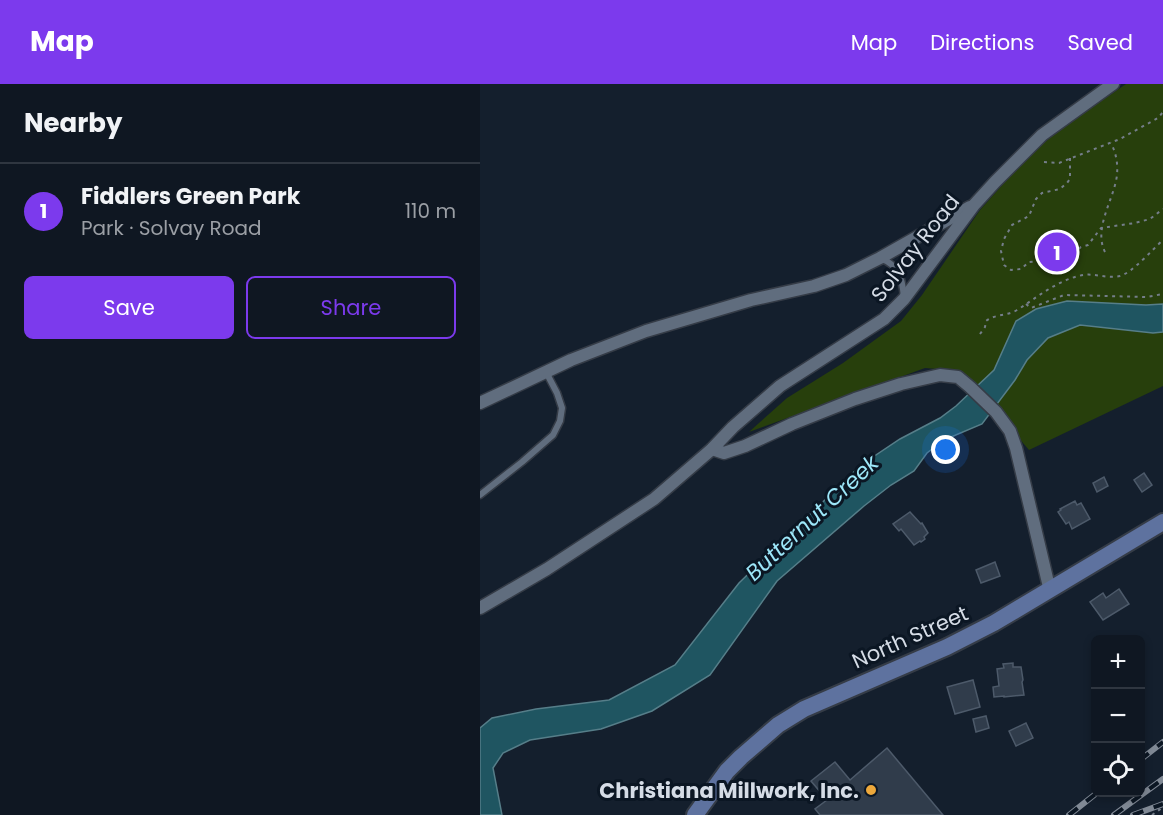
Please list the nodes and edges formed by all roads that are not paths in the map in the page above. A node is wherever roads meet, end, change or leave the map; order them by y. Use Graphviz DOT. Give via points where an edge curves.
graph roads {
  1 [pos="1113,84"];
  2 [pos="974,205"];
  3 [pos="880,258"];
  4 [pos="904,299"];
  5 [pos="546,372"];
  6 [pos="480,403"];
  7 [pos="712,449"];
  8 [pos="480,495"];
  9 [pos="1163,522"];
  10 [pos="1050,591"];
  11 [pos="480,608"];
  12 [pos="695,815"];
  1 -- 2 [label="street, Solvay Road" via="1042,135"];
  2 -- 3 [label="street"];
  2 -- 4 [label="street, Solvay Road"];
  3 -- 4 [label="lane" via="900,273"];
  3 -- 5 [label="street" via="814,286 646,331"];
  4 -- 7 [label="street, Solvay Road" via="884,319 780,386"];
  5 -- 6 [label="street"];
  5 -- 8 [label="lane" via="562,408 553,435"];
  7 -- 10 [label="street" via="724,453 745,446 792,424 901,384 940,375 958,377 996,412 1010,431"];
  7 -- 11 [label="street, Solvay Road" via="654,499"];
  9 -- 10 [label="street, North Street"];
  10 -- 12 [label="street, North Street" via="956,642 804,709 778,725 727,771"];
}
